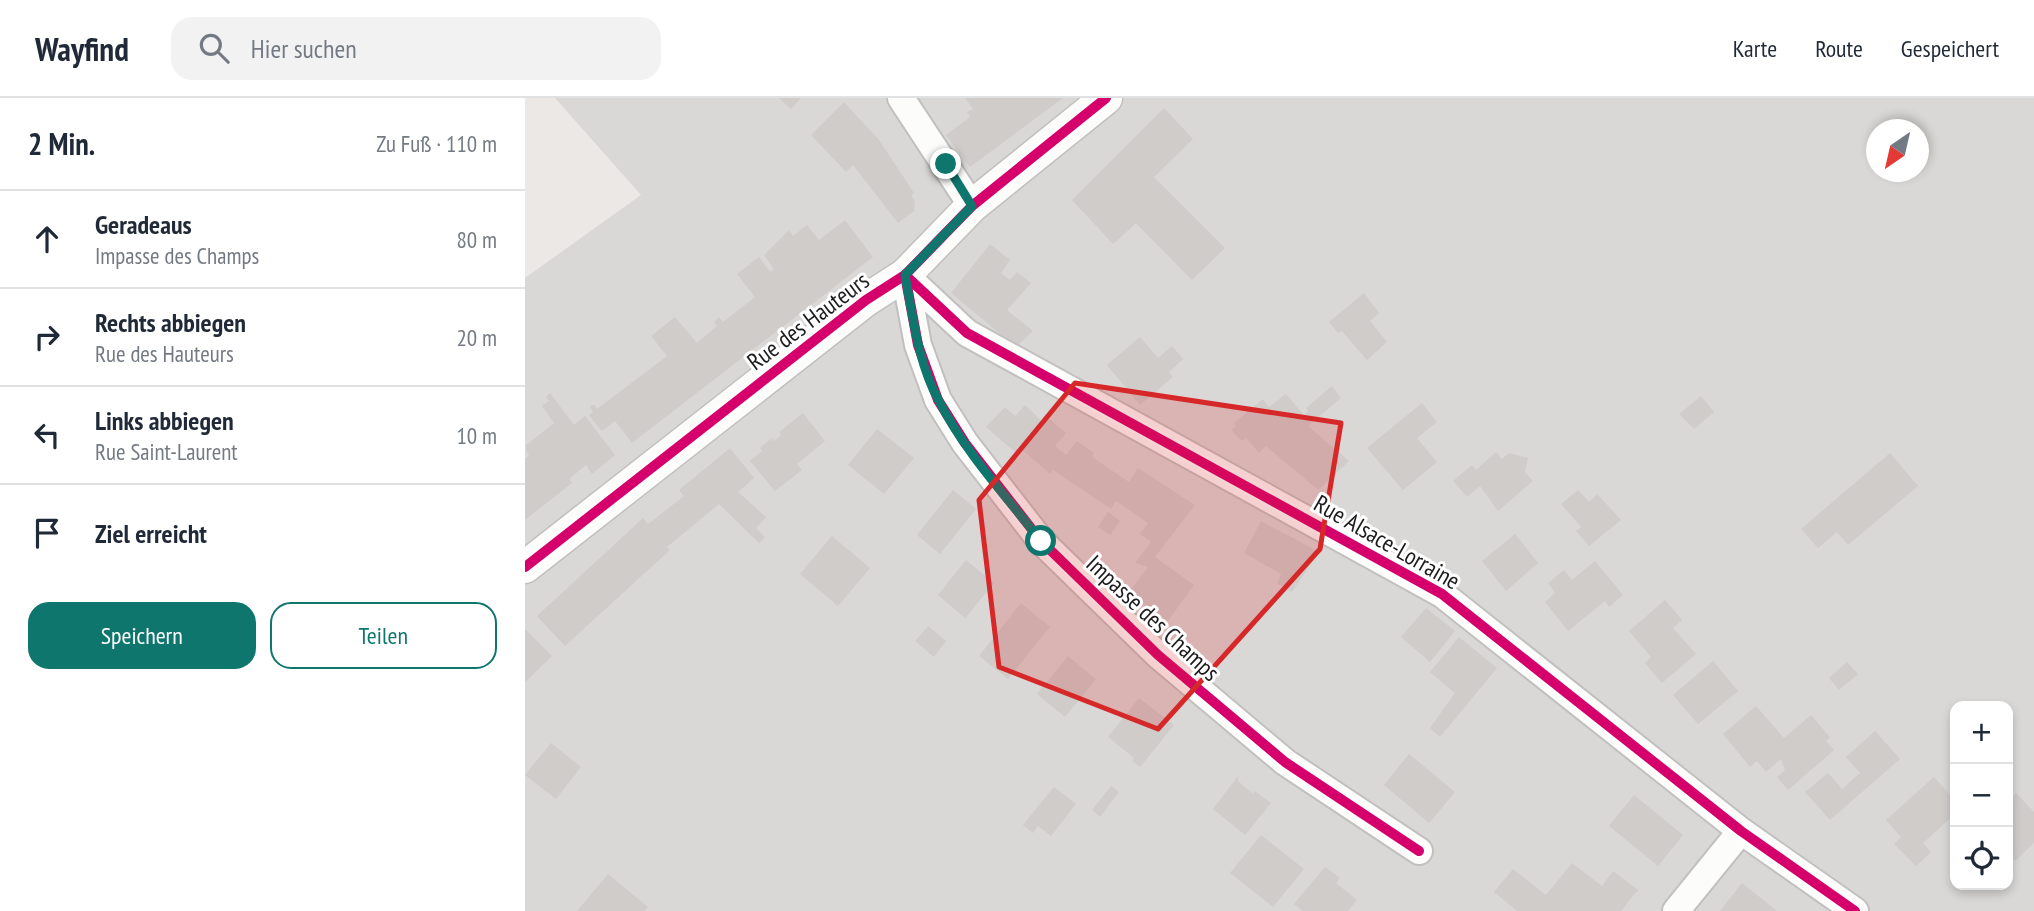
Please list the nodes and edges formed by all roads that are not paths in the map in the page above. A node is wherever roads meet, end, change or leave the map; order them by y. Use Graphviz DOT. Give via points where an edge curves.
graph roads {
  1 [pos="901,98"];
  2 [pos="1106,98"];
  3 [pos="972,206"];
  4 [pos="905,275"];
  5 [pos="525,567"];
  6 [pos="1741,831"];
  7 [pos="1419,850"];
  8 [pos="1677,911"];
  9 [pos="1856,911"];
  1 -- 3 [label="street"];
  2 -- 3 [label="street, Rue des Hauteurs"];
  3 -- 4 [label="street, Rue des Hauteurs"];
  4 -- 5 [label="street, Rue des Hauteurs" via="866,300"];
  4 -- 6 [label="street, Rue Alsace-Lorraine" via="967,333 1442,594"];
  4 -- 7 [label="street, Impasse des Champs" via="918,345 938,400 965,443 1041,541 1158,655 1275,753"];
  6 -- 8 [label="street"];
  6 -- 9 [label="street, Rue Alsace-Lorraine"];
}
